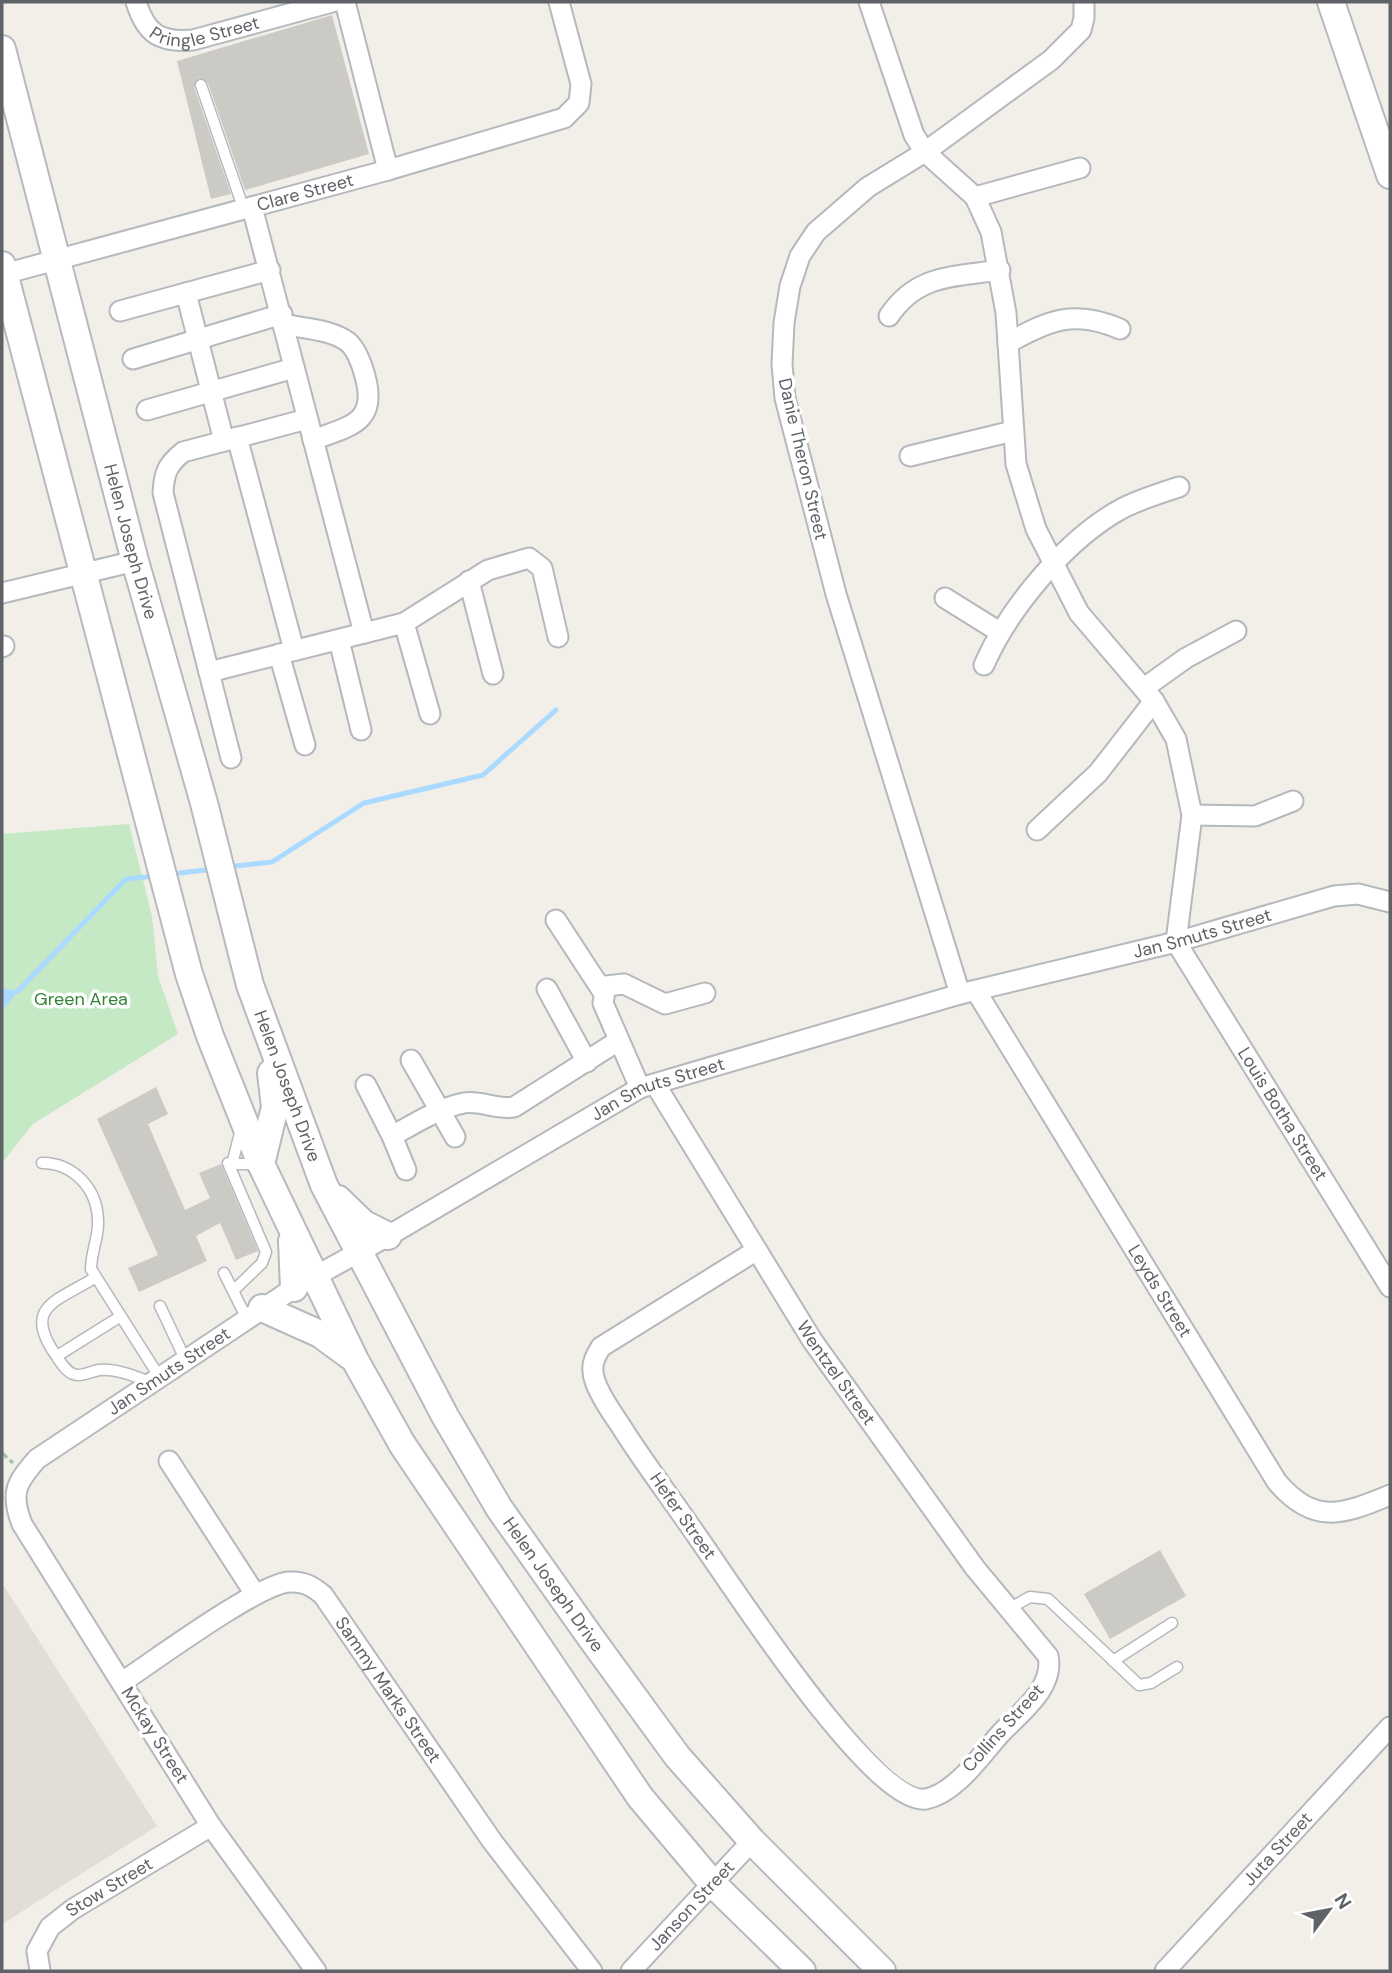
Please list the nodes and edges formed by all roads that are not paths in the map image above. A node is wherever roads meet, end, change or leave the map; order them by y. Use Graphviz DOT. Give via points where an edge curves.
graph roads {
  1 [pos="136,2"];
  2 [pos="332,2"];
  3 [pos="345,2"];
  4 [pos="559,2"];
  5 [pos="869,2"];
  6 [pos="1084,2"];
  7 [pos="1331,2"];
  8 [pos="2,49"];
  9 [pos="201,85"];
  10 [pos="925,152"];
  11 [pos="1080,168"];
  12 [pos="388,170"];
  13 [pos="1390,175"];
  14 [pos="975,197"];
  15 [pos="248,209"];
  16 [pos="58,261"];
  17 [pos="3,270"];
  18 [pos="270,270"];
  19 [pos="1000,271"];
  20 [pos="186,293"];
  21 [pos="120,311"];
  22 [pos="889,316"];
  23 [pos="283,319"];
  24 [pos="1120,329"];
  25 [pos="197,338"];
  26 [pos="1008,343"];
  27 [pos="132,359"];
  28 [pos="294,368"];
  29 [pos="211,390"];
  30 [pos="147,410"];
  31 [pos="307,419"];
  32 [pos="1013,431"];
  33 [pos="230,439"];
  34 [pos="313,440"];
  35 [pos="910,456"];
  36 [pos="1179,487"];
  37 [pos="135,561"];
  38 [pos="1053,565"];
  39 [pos="84,572"];
  40 [pos="469,581"];
  41 [pos="2,593"];
  42 [pos="945,598"];
  43 [pos="404,623"];
  44 [pos="998,631"];
  45 [pos="1236,631"];
  46 [pos="364,633"];
  47 [pos="558,637"];
  48 [pos="339,640"];
  49 [pos="286,652"];
  50 [pos="984,665"];
  51 [pos="209,673"];
  52 [pos="494,674"];
  53 [pos="1149,695"];
  54 [pos="430,714"];
  55 [pos="361,730"];
  56 [pos="305,745"];
  57 [pos="231,758"];
  58 [pos="1293,801"];
  59 [pos="1192,815"];
  60 [pos="1037,830"];
  61 [pos="1390,902"];
  62 [pos="556,920"];
  63 [pos="1176,942"];
  64 [pos="547,989"];
  65 [pos="603,992"];
  66 [pos="705,993"];
  67 [pos="968,993"];
  68 [pos="618,1041"];
  69 [pos="269,1043"];
  70 [pos="411,1060"];
  71 [pos="587,1062"];
  72 [pos="366,1085"];
  73 [pos="647,1086"];
  74 [pos="441,1111"];
  75 [pos="392,1136"];
  76 [pos="455,1137"];
  77 [pos="43,1163"];
  78 [pos="228,1163"];
  79 [pos="261,1164"];
  80 [pos="406,1170"];
  81 [pos="324,1185"];
  82 [pos="388,1236"];
  83 [pos="757,1250"];
  84 [pos="357,1253"];
  85 [pos="224,1273"];
  86 [pos="96,1277"];
  87 [pos="304,1282"];
  88 [pos="1390,1287"];
  89 [pos="233,1291"];
  90 [pos="160,1306"];
  91 [pos="255,1313"];
  92 [pos="121,1315"];
  93 [pos="57,1356"];
  94 [pos="355,1360"];
  95 [pos="186,1361"];
  96 [pos="156,1380"];
  97 [pos="169,1461"];
  98 [pos="16,1488"];
  99 [pos="1390,1495"];
  100 [pos="256,1594"];
  101 [pos="1010,1608"];
  102 [pos="1172,1623"];
  103 [pos="1040,1645"];
  104 [pos="1113,1661"];
  105 [pos="1177,1667"];
  106 [pos="122,1682"];
  107 [pos="1390,1727"];
  108 [pos="928,1798"];
  109 [pos="211,1826"];
  110 [pos="752,1841"];
  111 [pos="713,1884"];
  112 [pos="40,1971"];
  113 [pos="316,1971"];
  114 [pos="592,1971"];
  115 [pos="631,1971"];
  116 [pos="802,1971"];
  117 [pos="883,1971"];
  118 [pos="1166,1971"];
  1 -- 2 [label="street, Pringle Street" via="151,31 176,42"];
  3 -- 12 [label="street"];
  4 -- 12 [label="street, Clare Street" via="581,85 579,103 564,118"];
  5 -- 10 [label="street" via="914,135"];
  6 -- 10 [label="street, Danie Theron Street" via="1084,19 1071,42"];
  7 -- 13 [label="street"];
  8 -- 16 [label="street, Helen Joseph Drive"];
  9 -- 15 [label="lane"];
  10 -- 14 [label="street"];
  10 -- 67 [label="street, Danie Theron Street" via="868,187 816,232 800,256 790,286 782,364 785,398 836,594"];
  11 -- 14 [label="street"];
  12 -- 15 [label="street, Clare Street"];
  14 -- 19 [label="street" via="991,232"];
  15 -- 16 [label="street, Clare Street"];
  15 -- 18 [label="street"];
  16 -- 17 [label="street, Clare Street"];
  16 -- 37 [label="street, Helen Joseph Drive"];
  17 -- 39 [label="street"];
  18 -- 20 [label="street"];
  18 -- 23 [label="street"];
  19 -- 22 [label="street" via="913,288"];
  19 -- 26 [label="street"];
  20 -- 21 [label="street"];
  20 -- 25 [label="street"];
  23 -- 25 [label="street"];
  23 -- 28 [label="street"];
  23 -- 34 [label="street" via="348,343 358,355 371,400 367,413 349,427"];
  24 -- 26 [label="street" via="1084,317 1065,319 1039,326"];
  25 -- 27 [label="street"];
  25 -- 29 [label="street"];
  26 -- 32 [label="street"];
  28 -- 29 [label="street"];
  28 -- 31 [label="street"];
  29 -- 30 [label="street"];
  29 -- 33 [label="street"];
  31 -- 33 [label="street"];
  31 -- 34 [label="street"];
  32 -- 35 [label="street"];
  32 -- 38 [label="street" via="1016,464 1036,529"];
  33 -- 49 [label="street"];
  33 -- 51 [label="street" via="183,452 168,465 164,476 163,493"];
  34 -- 46 [label="street"];
  36 -- 38 [label="street" via="1121,509"];
  37 -- 39 [label="street"];
  37 -- 69 [label="street, Helen Joseph Drive"];
  38 -- 44 [label="street"];
  38 -- 53 [label="street" via="1079,613"];
  39 -- 41 [label="street"];
  39 -- 79 [label="street" via="189,974"];
  40 -- 43 [label="street"];
  40 -- 47 [label="street" via="512,560 537,561 546,580"];
  40 -- 52 [label="street"];
  42 -- 44 [label="street"];
  43 -- 46 [label="street"];
  43 -- 54 [label="street"];
  44 -- 50 [label="street"];
  45 -- 53 [label="street" via="1186,658"];
  46 -- 48 [label="street"];
  48 -- 49 [label="street"];
  48 -- 55 [label="street"];
  49 -- 51 [label="street"];
  49 -- 56 [label="street"];
  51 -- 57 [label="street"];
  53 -- 59 [label="street" via="1176,739"];
  53 -- 60 [label="street" via="1098,773"];
  58 -- 59 [label="street" via="1255,816"];
  59 -- 63 [label="street"];
  61 -- 63 [label="street, Jan Smuts Street" via="1358,894 1334,896"];
  62 -- 65 [label="street, Wentzel Street"];
  63 -- 67 [label="street, Jan Smuts Street"];
  63 -- 88 [label="street, Louis Botha Street"];
  64 -- 71 [label="street"];
  65 -- 66 [label="street" via="613,983 624,984 665,1004"];
  65 -- 68 [label="street, Wentzel Street"];
  67 -- 73 [label="street, Jan Smuts Street"];
  67 -- 99 [label="street, Leyds Street" via="1277,1482 1294,1502 1315,1511 1334,1512"];
  68 -- 71 [label="street"];
  68 -- 73 [label="street, Wentzel Street"];
  69 -- 79 [label="street" via="275,1107"];
  69 -- 81 [label="street, Helen Joseph Drive"];
  70 -- 74 [label="street"];
  71 -- 74 [label="street" via="514,1107 465,1102"];
  72 -- 75 [label="street"];
  73 -- 82 [label="street, Jan Smuts Street"];
  73 -- 83 [label="street, Wentzel Street"];
  74 -- 75 [label="street"];
  74 -- 76 [label="street"];
  75 -- 80 [label="street"];
  77 -- 86 [label="lane" via="72,1169 85,1183 98,1220 91,1254"];
  78 -- 89 [label="lane" via="266,1252 262,1264"];
  79 -- 87 [label="street" via="291,1228"];
  81 -- 82 [label="street" via="364,1224"];
  81 -- 84 [label="street, Helen Joseph Drive"];
  82 -- 84 [label="street, Jan Smuts Street"];
  83 -- 101 [label="street, Wentzel Street" via="899,1466"];
  83 -- 108 [label="street, Hefer Street" via="601,1347 592,1362 594,1380 630,1440 816,1705 855,1750 902,1792 916,1799"];
  84 -- 87 [label="street, Jan Smuts Street"];
  84 -- 110 [label="street, Helen Joseph Drive" via="499,1508 677,1756"];
  85 -- 89 [label="lane"];
  86 -- 92 [label="lane"];
  86 -- 93 [label="lane" via="41,1315 40,1324"];
  87 -- 91 [label="street, Jan Smuts Street"];
  87 -- 94 [label="street"];
  89 -- 91 [label="lane"];
  90 -- 95 [label="lane"];
  91 -- 94 [label="street" via="320,1334"];
  91 -- 95 [label="street, Jan Smuts Street"];
  92 -- 93 [label="lane"];
  92 -- 96 [label="lane"];
  93 -- 96 [label="lane" via="66,1370 78,1375 102,1370"];
  94 -- 111 [label="street" via="402,1444 480,1565 640,1797"];
  95 -- 96 [label="street, Jan Smuts Street"];
  96 -- 98 [label="street, Jan Smuts Street" via="37,1459"];
  97 -- 100 [label="street"];
  98 -- 106 [label="street, Mckay Street" via="14,1505 22,1524"];
  100 -- 106 [label="street, Sammy Marks Street"];
  100 -- 114 [label="street, Sammy Marks Street" via="288,1582 307,1583 323,1595 492,1841"];
  101 -- 103 [label="street, Wentzel Street"];
  101 -- 104 [label="lane" via="1030,1597 1048,1599"];
  102 -- 104 [label="lane"];
  103 -- 108 [label="street, Collins Street" via="1050,1667 1048,1678 1032,1700 952,1784"];
  104 -- 105 [label="lane" via="1139,1685"];
  106 -- 109 [label="street, Mckay Street"];
  107 -- 118 [label="street, Juta Street"];
  109 -- 112 [label="street, Stow Street" via="50,1927 37,1951"];
  109 -- 113 [label="street, Mckay Street"];
  110 -- 111 [label="street, Janson Street"];
  110 -- 117 [label="street, Helen Joseph Drive"];
  111 -- 115 [label="street, Janson Street"];
  111 -- 116 [label="street"];
}
